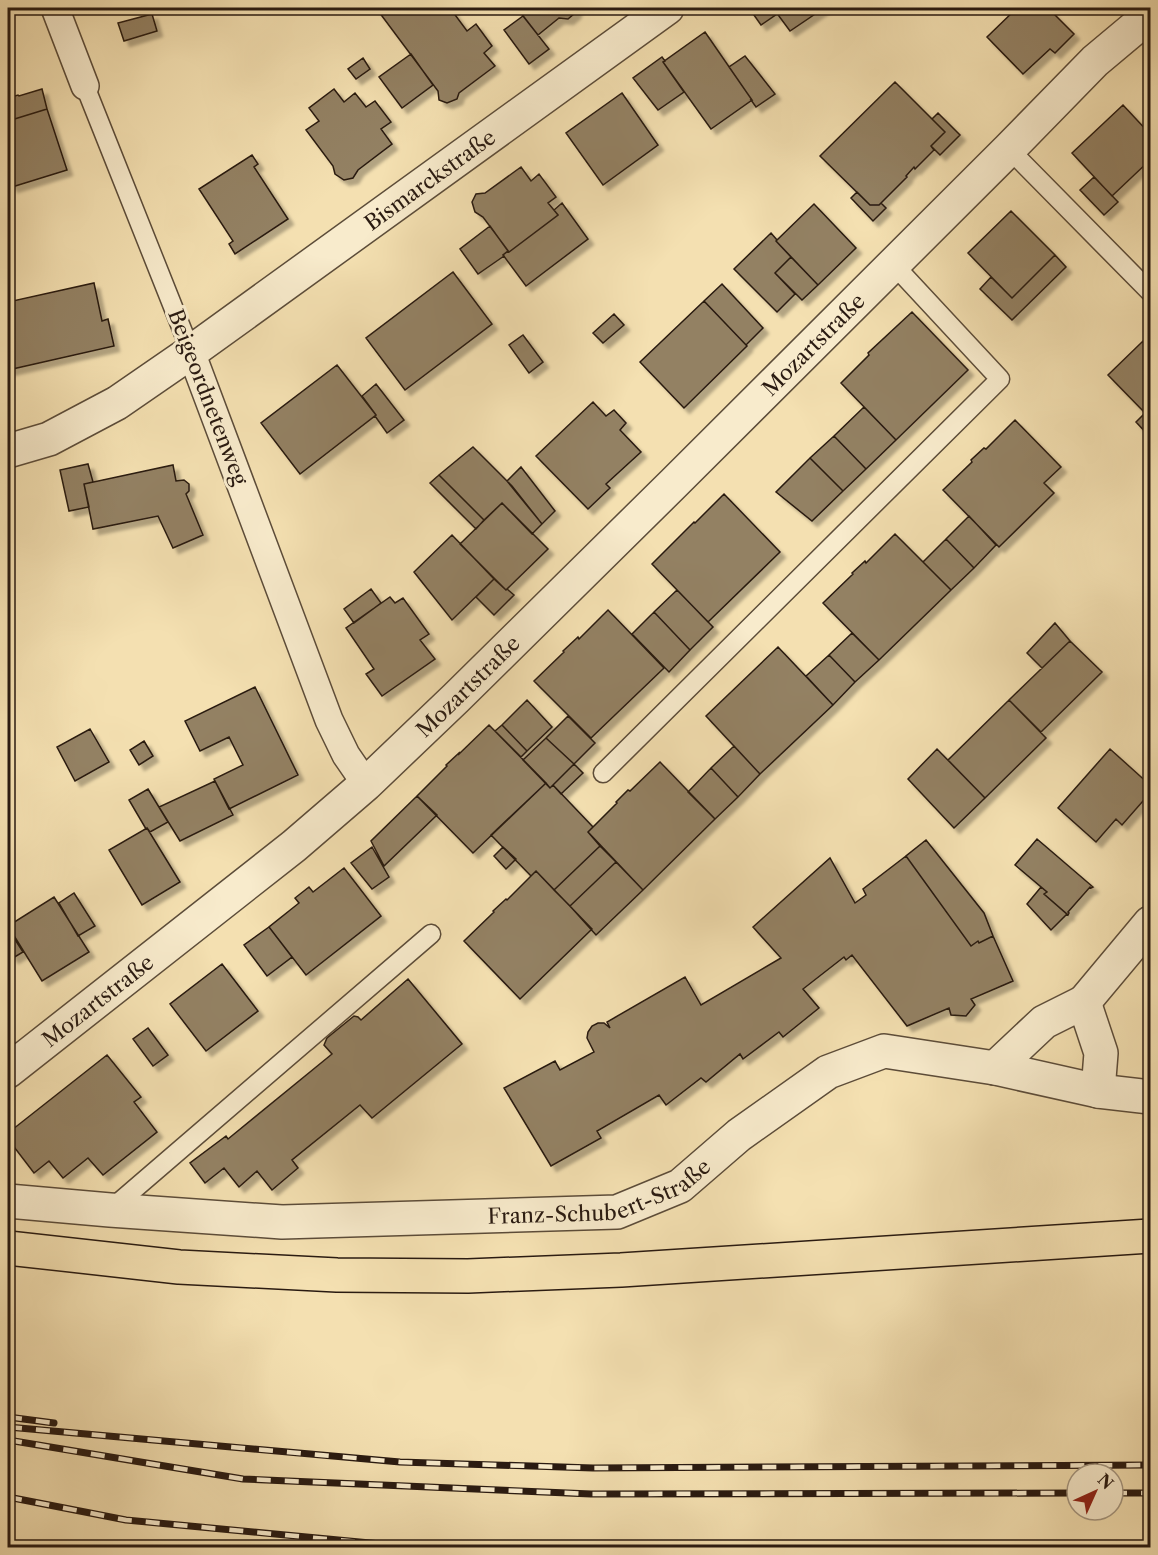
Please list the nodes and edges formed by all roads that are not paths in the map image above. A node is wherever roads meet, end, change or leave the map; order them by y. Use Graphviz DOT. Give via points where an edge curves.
graph roads {
  1 [pos="55,8"];
  2 [pos="667,8"];
  3 [pos="1150,15"];
  4 [pos="85,86"];
  5 [pos="1009,149"];
  6 [pos="894,265"];
  7 [pos="1150,292"];
  8 [pos="191,352"];
  9 [pos="8,451"];
  10 [pos="603,773"];
  11 [pos="366,784"];
  12 [pos="1150,923"];
  13 [pos="430,933"];
  14 [pos="1084,1002"];
  15 [pos="995,1068"];
  16 [pos="8,1071"];
  17 [pos="1098,1091"];
  18 [pos="1150,1097"];
  19 [pos="8,1201"];
  20 [pos="110,1210"];
  21 [pos="1150,1236"];
  22 [pos="8,1248"];
  1 -- 4 [label="street, Beigeordnetenweg"];
  2 -- 8 [label="street, Bismarckstraße"];
  3 -- 5 [label="street, Mozartstraße" via="1095,61"];
  4 -- 8 [label="lane, Beigeordnetenweg"];
  5 -- 6 [label="street, Mozartstraße"];
  5 -- 7 [label="lane"];
  6 -- 10 [label="lane" via="1000,380"];
  6 -- 11 [label="street, Mozartstraße"];
  8 -- 9 [label="street, Bismarckstraße" via="107,408 49,439"];
  8 -- 11 [label="street, Beigeordnetenweg" via="329,720"];
  11 -- 16 [label="street, Mozartstraße" via="294,846"];
  12 -- 14 [label="street"];
  13 -- 20 [label="lane"];
  14 -- 15 [label="street" via="1044,1022"];
  14 -- 17 [label="street" via="1101,1053"];
  15 -- 17 [label="street, Franz-Schubert-Straße"];
  15 -- 20 [label="street, Franz-Schubert-Straße" via="884,1051 828,1072 739,1135 680,1186 617,1212 282,1222"];
  17 -- 18 [label="street, Franz-Schubert-Straße"];
  19 -- 20 [label="street, Franz-Schubert-Straße"];
  21 -- 22 [label="main road" via="468,1276 337,1275 179,1267"];
}
